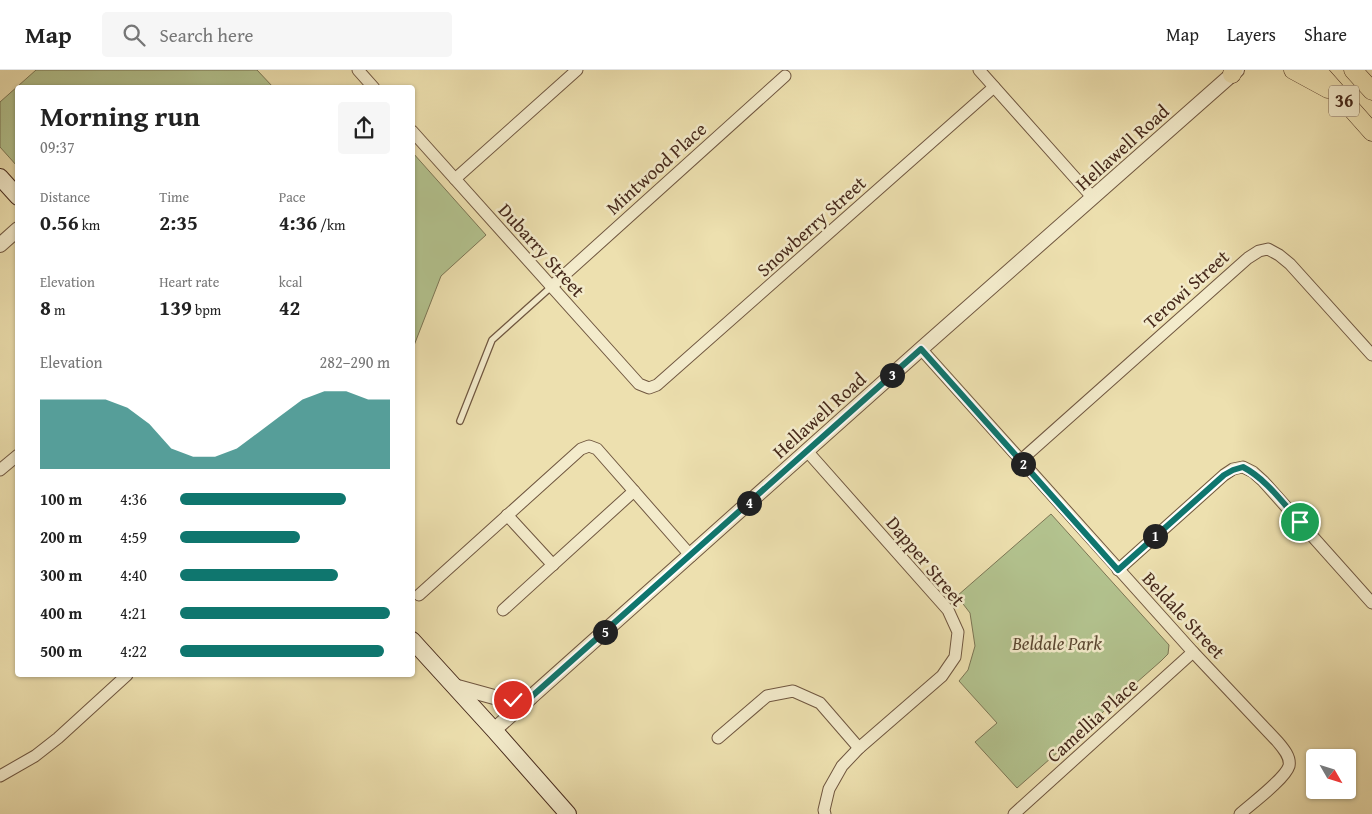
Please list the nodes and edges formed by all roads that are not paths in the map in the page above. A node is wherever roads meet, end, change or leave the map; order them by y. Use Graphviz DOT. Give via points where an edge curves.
graph roads {
  1 [pos="358,70"];
  2 [pos="577,70"];
  3 [pos="979,70"];
  4 [pos="1293,70"];
  5 [pos="1317,70"];
  6 [pos="1353,70"];
  7 [pos="1234,71"];
  8 [pos="785,76"];
  9 [pos="371,85"];
  10 [pos="994,87"];
  11 [pos="1372,91"];
  12 [pos="1339,95"];
  13 [pos="1372,132"];
  14 [pos="415,134"];
  15 [pos="0,177"];
  16 [pos="455,179"];
  17 [pos="15,194"];
  18 [pos="1093,198"];
  19 [pos="15,232"];
  20 [pos="0,245"];
  21 [pos="551,287"];
  22 [pos="921,349"];
  23 [pos="1372,355"];
  24 [pos="648,388"];
  25 [pos="460,421"];
  26 [pos="807,452"];
  27 [pos="15,458"];
  28 [pos="1020,461"];
  29 [pos="0,470"];
  30 [pos="634,491"];
  31 [pos="507,515"];
  32 [pos="691,556"];
  33 [pos="553,565"];
  34 [pos="1118,570"];
  35 [pos="419,595"];
  36 [pos="1372,603"];
  37 [pos="503,610"];
  38 [pos="415,643"];
  39 [pos="1193,652"];
  40 [pos="125,677"];
  41 [pos="454,686"];
  42 [pos="530,698"];
  43 [pos="494,730"];
  44 [pos="718,738"];
  45 [pos="859,748"];
  46 [pos="0,776"];
  47 [pos="568,814"];
  48 [pos="825,814"];
  49 [pos="1014,814"];
  50 [pos="1240,814"];
  1 -- 9 [label="street"];
  2 -- 16 [label="street"];
  3 -- 10 [label="street"];
  4 -- 12 [label="main road"];
  5 -- 12 [label="main road, 36"];
  6 -- 11 [label="main road, 36"];
  7 -- 18 [label="street, Hellawell Road"];
  8 -- 21 [label="street, Mintwood Place"];
  10 -- 18 [label="street"];
  10 -- 24 [label="street, Snowberry Street" via="657,386"];
  12 -- 13 [label="main road, 36"];
  14 -- 16 [label="street, Dubarry Street"];
  15 -- 17 [label="main road"];
  16 -- 21 [label="street, Dubarry Street"];
  18 -- 22 [label="street, Hellawell Road"];
  19 -- 20 [label="street"];
  21 -- 24 [label="street, Dubarry Street" via="639,384"];
  21 -- 25 [label="lane" via="492,340"];
  22 -- 26 [label="street, Hellawell Road"];
  22 -- 28 [label="street, Beldale Street"];
  23 -- 28 [label="street, Terowi Street" via="1290,264 1268,249 1259,251"];
  26 -- 32 [label="street, Hellawell Road"];
  26 -- 45 [label="street, Dapper Street" via="948,610 958,632 955,657 942,676"];
  27 -- 29 [label="street"];
  28 -- 34 [label="street, Beldale Street"];
  30 -- 31 [label="street" via="597,449 588,446"];
  30 -- 32 [label="street"];
  30 -- 33 [label="street"];
  31 -- 33 [label="street"];
  31 -- 35 [label="street"];
  32 -- 42 [label="street, Hellawell Road"];
  33 -- 37 [label="street"];
  34 -- 36 [label="street" via="1224,475 1243,467 1263,481"];
  34 -- 39 [label="street, Beldale Street"];
  38 -- 41 [label="main road"];
  39 -- 49 [label="street, Camellia Place"];
  39 -- 50 [label="street, Beldale Street" via="1288,755 1289,765 1284,775"];
  40 -- 46 [label="street" via="58,738"];
  41 -- 42 [label="street" via="505,700"];
  41 -- 43 [label="main road"];
  42 -- 43 [label="street, Hellawell Road"];
  43 -- 47 [label="main road"];
  44 -- 45 [label="street" via="767,696 793,691 820,703"];
  45 -- 48 [label="street, Dapper Street" via="842,766 829,789"];
}
